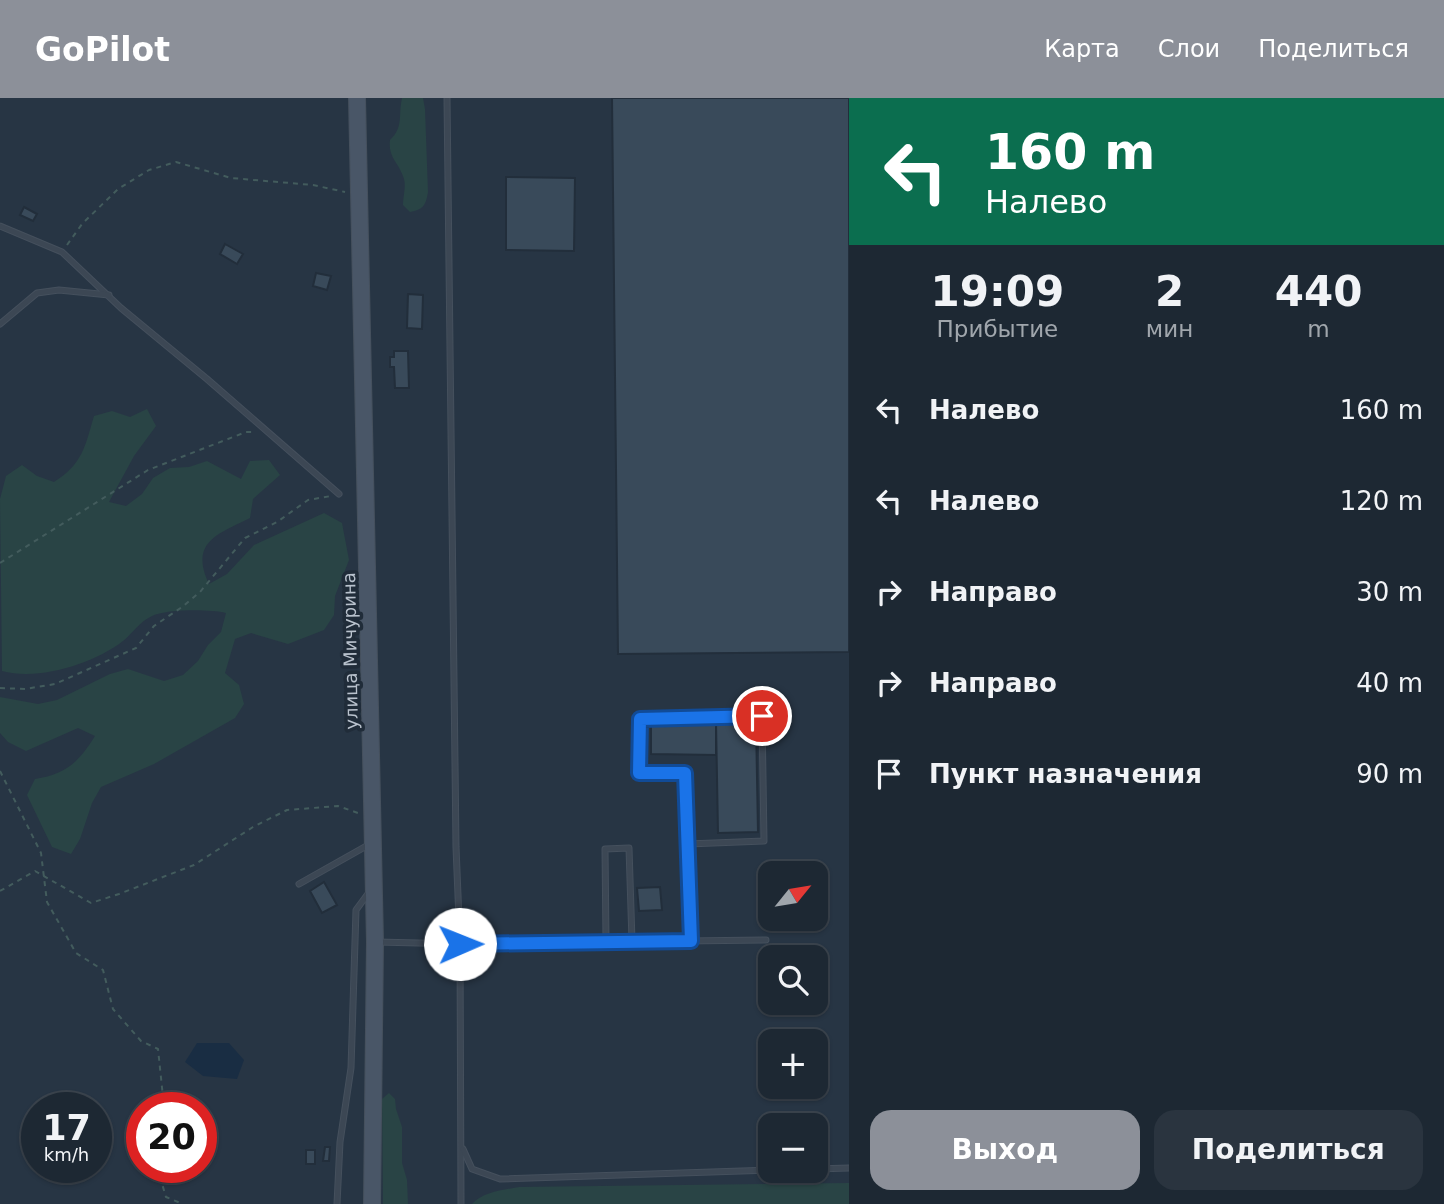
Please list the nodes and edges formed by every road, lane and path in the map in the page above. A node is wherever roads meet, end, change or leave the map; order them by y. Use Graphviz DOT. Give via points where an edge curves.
graph roads {
  1 [pos="357,98"];
  2 [pos="447,98"];
  3 [pos="359,195"];
  4 [pos="0,226"];
  5 [pos="62,252"];
  6 [pos="109,295"];
  7 [pos="0,324"];
  8 [pos="267,431"];
  9 [pos="339,494"];
  10 [pos="0,563"];
  11 [pos="0,688"];
  12 [pos="0,771"];
  13 [pos="373,818"];
  14 [pos="373,842"];
  15 [pos="688,844"];
  16 [pos="46,877"];
  17 [pos="299,884"];
  18 [pos="374,886"];
  19 [pos="0,891"];
  20 [pos="766,940"];
  21 [pos="607,941"];
  22 [pos="632,941"];
  23 [pos="691,941"];
  24 [pos="374,942"];
  25 [pos="460,944"];
  26 [pos="162,1092"];
  27 [pos="462,1147"];
  28 [pos="849,1168"];
  29 [pos="828,1169"];
  30 [pos="758,1170"];
  31 [pos="161,1183"];
  32 [pos="183,1204"];
  33 [pos="337,1204"];
  34 [pos="372,1204"];
  35 [pos="461,1204"];
  1 -- 3 [label="main road, улица Мичурина"];
  2 -- 25 [label="lane"];
  3 -- 5 [label="path" via="313,185 231,178 176,162 149,170 117,189"];
  3 -- 13 [label="main road, улица Мичурина"];
  4 -- 5 [label="lane"];
  5 -- 6 [label="lane"];
  6 -- 7 [label="lane" via="59,290 37,293"];
  6 -- 8 [label="lane"];
  8 -- 9 [label="lane"];
  8 -- 10 [label="path" via="246,432 148,470"];
  9 -- 11 [label="path" via="308,500 245,538 200,592 154,626 136,649 55,684"];
  12 -- 16 [label="path" via="41,853"];
  13 -- 14 [label="main road, улица Мичурина"];
  13 -- 16 [label="path" via="338,806 287,810 194,865 91,903"];
  14 -- 17 [label="lane"];
  14 -- 18 [label="main road, улица Мичурина"];
  15 -- 15 [label="lane" via="764,841 762,716 640,719 639,773 685,773"];
  15 -- 23 [label="lane"];
  16 -- 19 [label="path" via="35,871"];
  16 -- 26 [label="path" via="47,902 76,953 103,970 113,1009 141,1041 158,1049"];
  18 -- 24 [label="main road, улица Мичурина"];
  18 -- 33 [label="lane" via="356,910 351,1068"];
  20 -- 23 [label="lane"];
  21 -- 22 [label="lane"];
  21 -- 22 [label="lane" via="605,849 629,848"];
  21 -- 25 [label="lane"];
  22 -- 23 [label="lane"];
  24 -- 25 [label="lane"];
  24 -- 34 [label="main road, улица Мичурина"];
  25 -- 27 [label="lane"];
  27 -- 30 [label="lane" via="472,1169 500,1179"];
  27 -- 35 [label="lane"];
  28 -- 29 [label="lane"];
  31 -- 32 [label="path" via="166,1197"];
}
